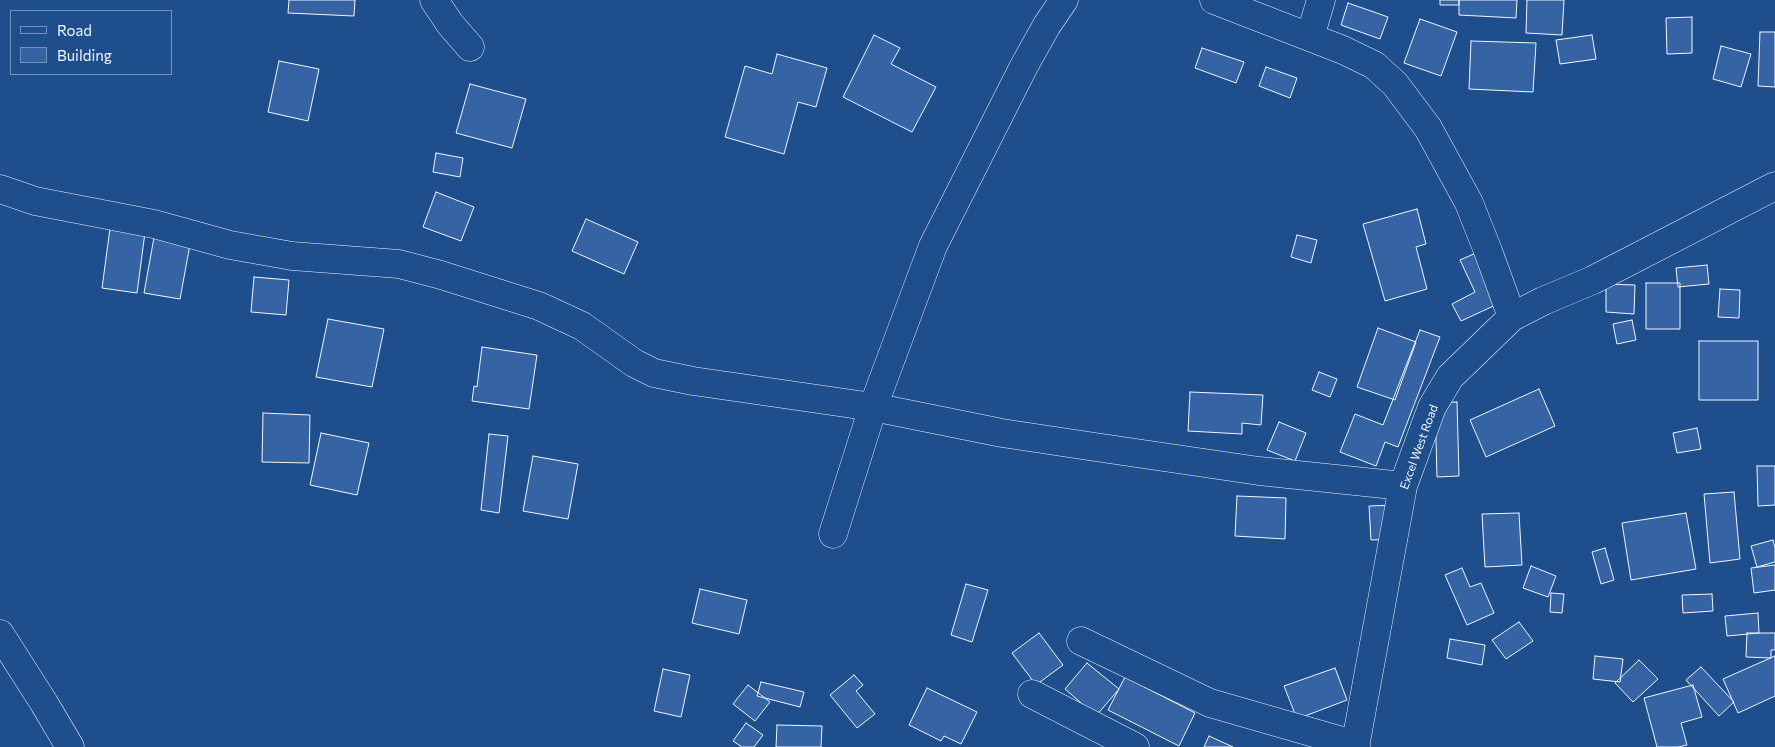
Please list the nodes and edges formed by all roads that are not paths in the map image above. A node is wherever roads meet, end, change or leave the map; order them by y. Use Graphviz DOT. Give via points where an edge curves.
graph roads {
  1 [pos="434,0"];
  2 [pos="1064,0"];
  3 [pos="1214,0"];
  4 [pos="1321,0"];
  5 [pos="1310,37"];
  6 [pos="470,47"];
  7 [pos="1775,186"];
  8 [pos="0,189"];
  9 [pos="1512,317"];
  10 [pos="873,407"];
  11 [pos="1403,486"];
  12 [pos="832,534"];
  13 [pos="0,634"];
  14 [pos="1082,641"];
  15 [pos="1032,694"];
  16 [pos="1356,746"];
  17 [pos="70,747"];
  18 [pos="1135,747"];
  1 -- 6 [label="street"];
  2 -- 10 [label="street" via="1020,74 933,246"];
  3 -- 5 [label="street"];
  4 -- 5 [label="street"];
  5 -- 9 [label="street" via="1374,65 1395,84 1428,128 1469,203"];
  7 -- 9 [label="street, Excel West Road" via="1593,280"];
  8 -- 10 [label="street" via="35,201 154,224 230,245 292,256 399,264 539,306 582,326 634,363 654,373 744,390"];
  9 -- 11 [label="street, Excel West Road" via="1450,377 1432,406"];
  10 -- 11 [label="street" via="1002,434 1259,471"];
  10 -- 12 [label="street"];
  11 -- 16 [label="street, Excel West Road"];
  13 -- 17 [label="street"];
  14 -- 16 [label="street" via="1210,703"];
  15 -- 18 [label="street"];
}
